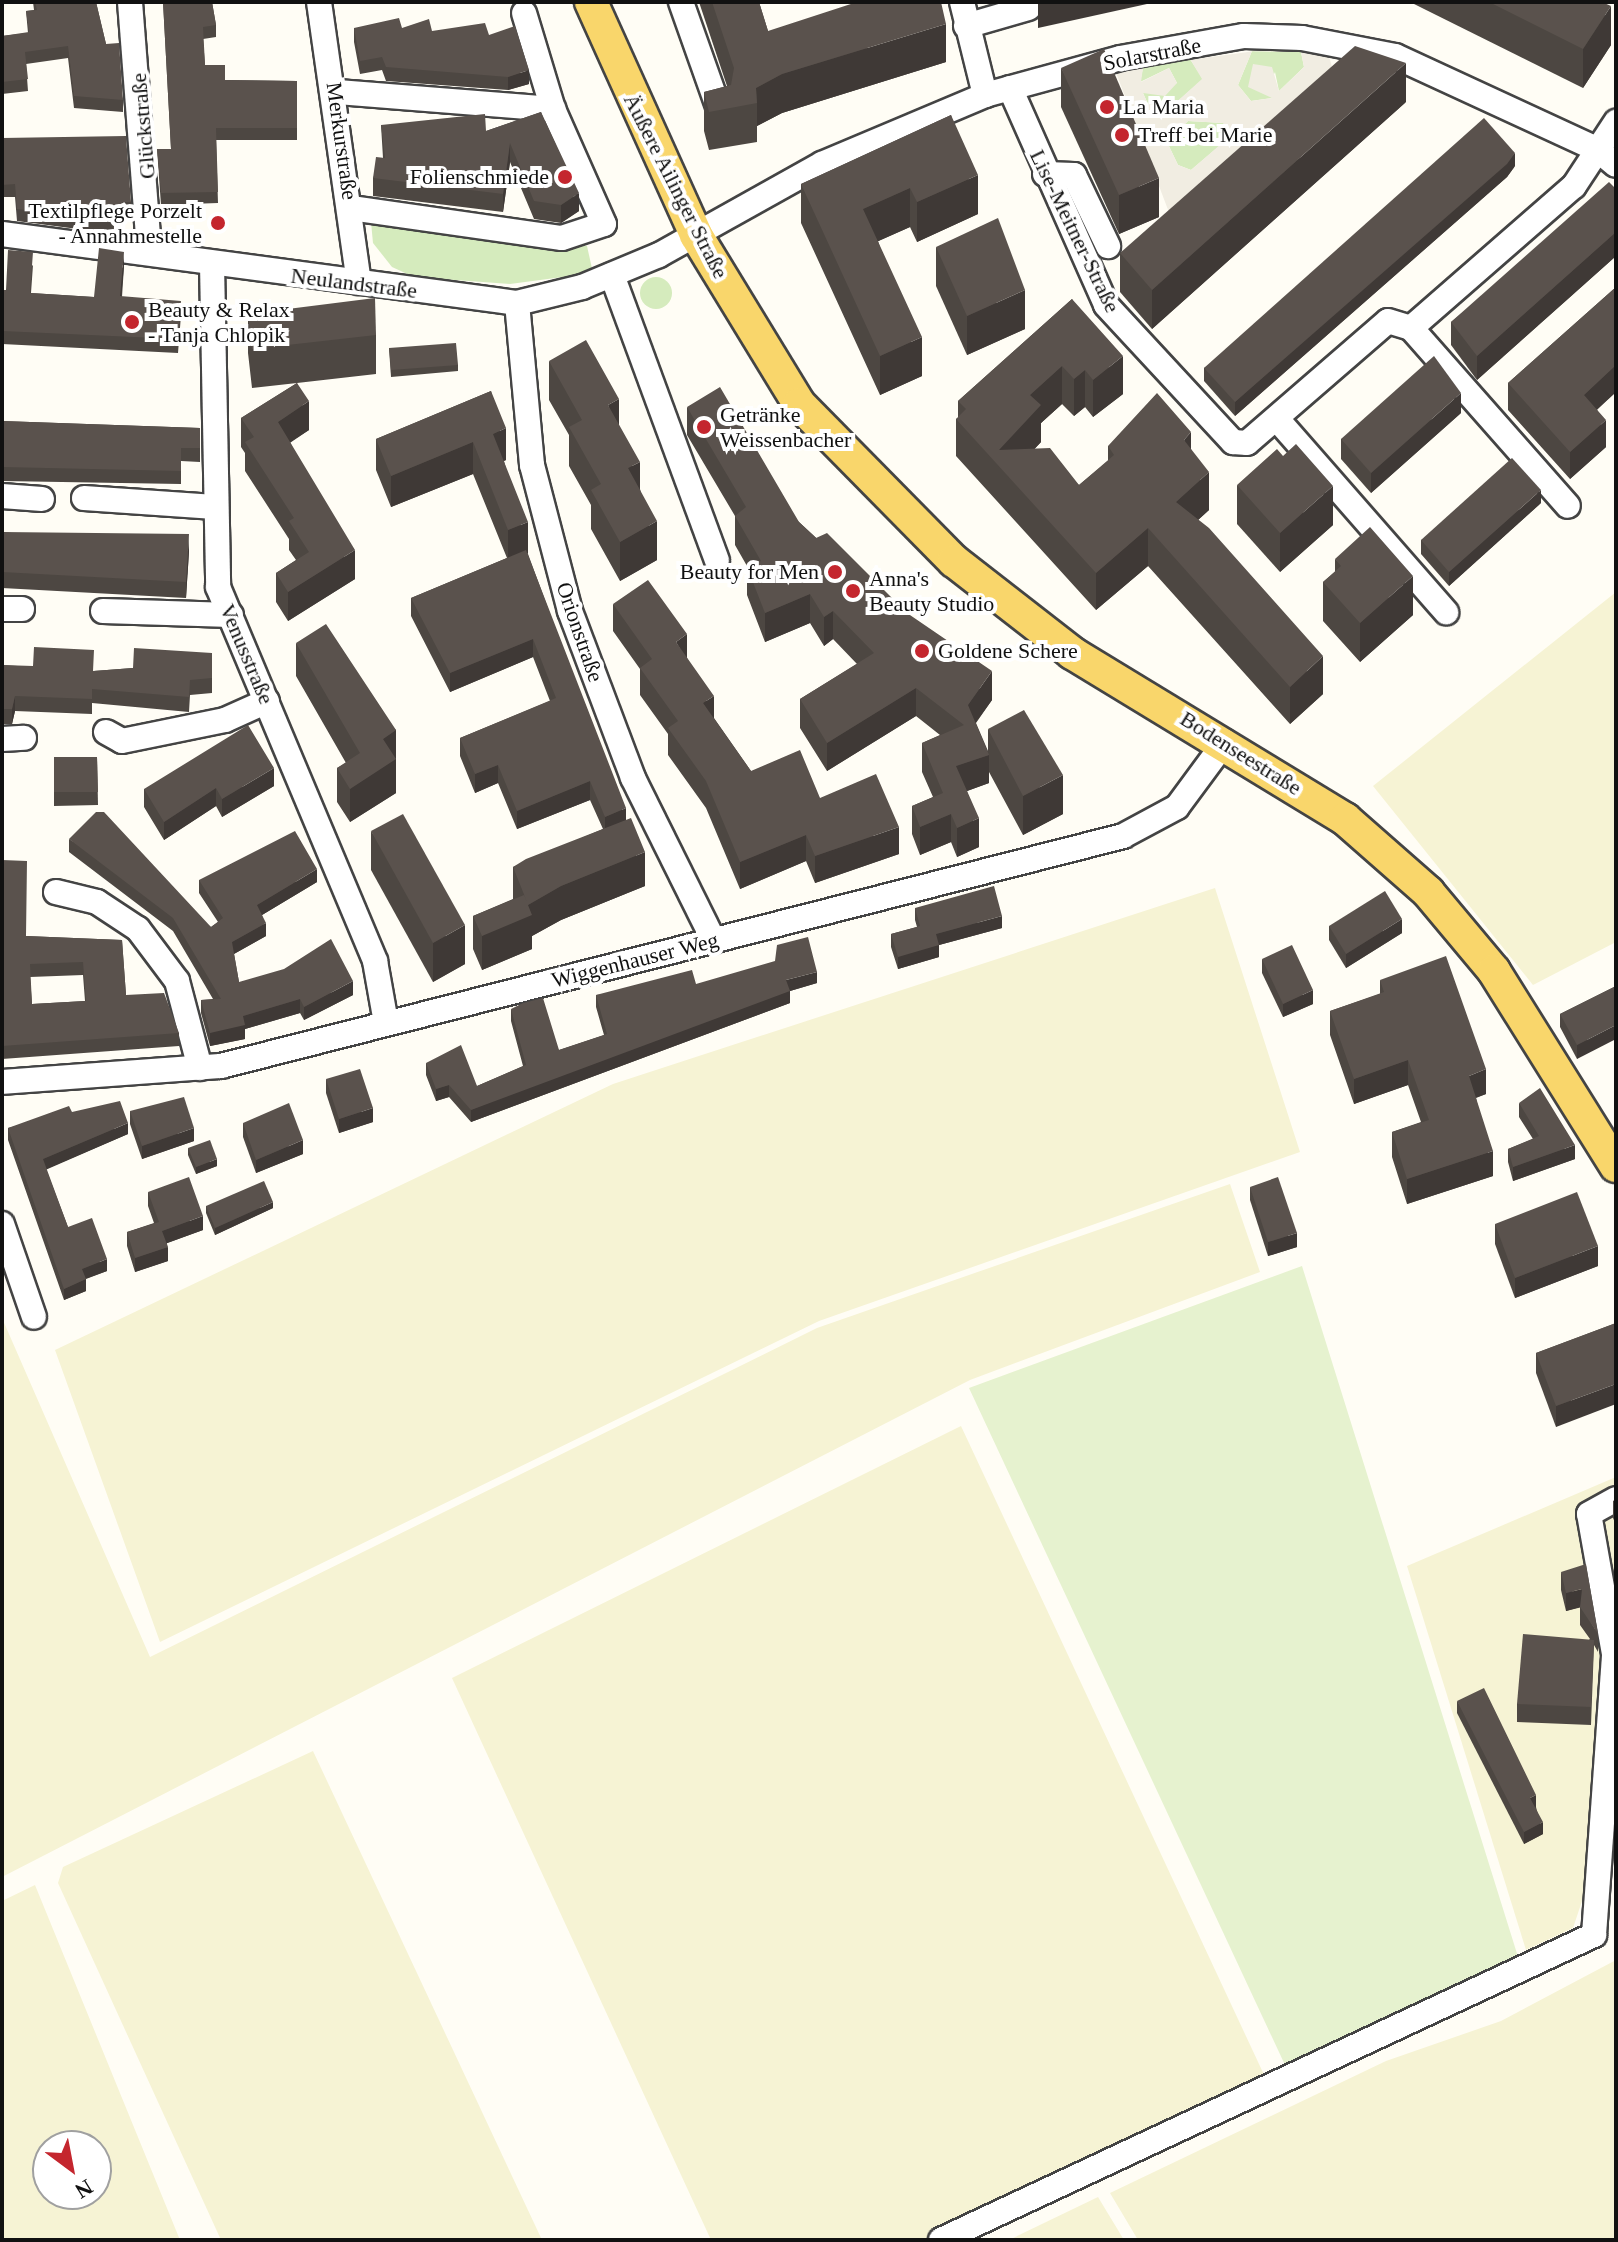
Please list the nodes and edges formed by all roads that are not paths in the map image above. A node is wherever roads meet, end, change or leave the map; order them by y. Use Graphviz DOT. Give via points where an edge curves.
graph roads {
  1 [pos="130,2"];
  2 [pos="319,2"];
  3 [pos="591,2"];
  4 [pos="681,2"];
  5 [pos="1028,8"];
  6 [pos="524,13"];
  7 [pos="964,14"];
  8 [pos="1010,88"];
  9 [pos="337,92"];
  10 [pos="985,95"];
  11 [pos="553,109"];
  12 [pos="720,112"];
  13 [pos="1616,122"];
  14 [pos="1607,157"];
  15 [pos="1045,174"];
  16 [pos="351,208"];
  17 [pos="2,234"];
  18 [pos="696,235"];
  19 [pos="1108,246"];
  20 [pos="149,251"];
  21 [pos="212,264"];
  22 [pos="612,275"];
  23 [pos="359,282"];
  24 [pos="517,303"];
  25 [pos="1411,328"];
  26 [pos="799,404"];
  27 [pos="1277,419"];
  28 [pos="2,496"];
  29 [pos="84,498"];
  30 [pos="42,499"];
  31 [pos="1568,506"];
  32 [pos="215,507"];
  33 [pos="717,560"];
  34 [pos="103,611"];
  35 [pos="1446,612"];
  36 [pos="231,615"];
  37 [pos="267,701"];
  38 [pos="106,732"];
  39 [pos="1225,742"];
  40 [pos="56,892"];
  41 [pos="714,941"];
  42 [pos="386,1023"];
  43 [pos="200,1068"];
  44 [pos="2,1082"];
  45 [pos="1616,1166"];
  46 [pos="2,1224"];
  47 [pos="34,1317"];
  48 [pos="1616,1499"];
  49 [pos="1614,1672"];
  50 [pos="941,2240"];
  1 -- 20 [label="street, Glückstraße"];
  2 -- 9 [label="street, Merkurstraße"];
  3 -- 18 [label="main road, Äußere Ailinger Straße"];
  4 -- 12 [label="street"];
  5 -- 7 [label="street"];
  6 -- 11 [label="street"];
  7 -- 10 [label="street"];
  8 -- 10 [label="street, Solarstraße"];
  8 -- 14 [label="street, Solarstraße" via="1120,58 1244,36 1302,38 1395,56"];
  8 -- 15 [label="street, Lise-Meitner-Straße"];
  9 -- 11 [label="street"];
  9 -- 16 [label="street, Merkurstraße"];
  10 -- 18 [label="street, Solarstraße" via="822,164"];
  11 -- 16 [label="street" via="604,224 593,233 562,238"];
  13 -- 14 [label="street"];
  14 -- 25 [label="street"];
  15 -- 19 [label="street" via="1074,175"];
  15 -- 27 [label="street, Lise-Meitner-Straße" via="1106,305 1221,436 1247,443"];
  16 -- 23 [label="street, Merkurstraße"];
  17 -- 20 [label="street, Neulandstraße"];
  18 -- 22 [label="street, Neulandstraße"];
  18 -- 26 [label="main road, Äußere Ailinger Straße"];
  20 -- 21 [label="street, Neulandstraße"];
  21 -- 23 [label="street, Neulandstraße"];
  21 -- 32 [label="street, Venusstraße"];
  22 -- 24 [label="street, Neulandstraße"];
  22 -- 33 [label="street"];
  23 -- 24 [label="street, Neulandstraße"];
  24 -- 41 [label="street, Orionstraße" via="532,465 570,611 633,778"];
  25 -- 27 [label="street, Lise-Meitner-Straße" via="1388,321"];
  25 -- 31 [label="street"];
  26 -- 39 [label="main road, Bodenseestraße" via="922,537 1072,653"];
  27 -- 35 [label="street"];
  28 -- 30 [label="street"];
  29 -- 32 [label="street"];
  32 -- 36 [label="street, Venusstraße" via="218,587"];
  34 -- 36 [label="street"];
  36 -- 37 [label="street, Venusstraße"];
  37 -- 38 [label="street" via="225,720 122,741"];
  37 -- 42 [label="street, Venusstraße" via="375,961"];
  39 -- 41 [label="street, Wiggenhauser Weg" via="1177,807 1123,836"];
  39 -- 45 [label="main road, Bodenseestraße" via="1345,819 1428,892 1494,971"];
  40 -- 43 [label="street" via="97,902 138,929 177,981"];
  41 -- 42 [label="street, Wiggenhauser Weg"];
  42 -- 43 [label="street, Wiggenhauser Weg"];
  43 -- 44 [label="street, Wiggenhauser Weg"];
  46 -- 47 [label="street"];
  48 -- 49 [label="street" via="1589,1514"];
  49 -- 50 [label="street" via="1594,1935"];
}
